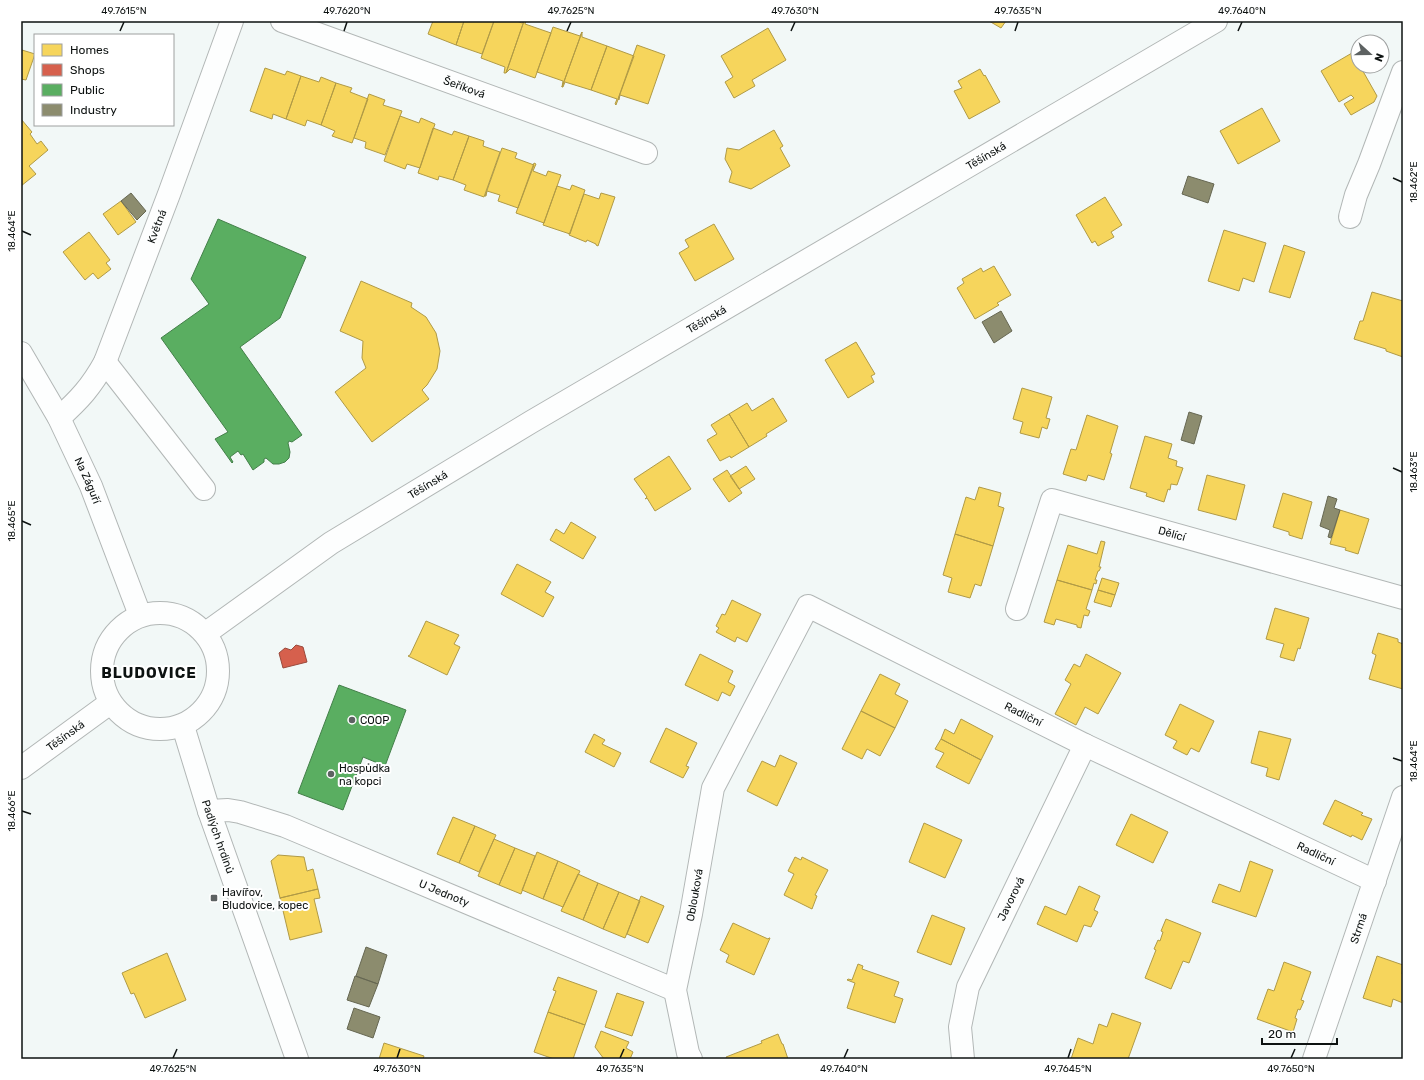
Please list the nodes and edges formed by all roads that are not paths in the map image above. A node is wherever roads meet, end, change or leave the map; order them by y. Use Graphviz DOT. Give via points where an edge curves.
graph roads {
  1 [pos="232,21"];
  2 [pos="282,21"];
  3 [pos="1208,23"];
  4 [pos="1403,72"];
  5 [pos="646,153"];
  6 [pos="1350,217"];
  7 [pos="21,353"];
  8 [pos="105,362"];
  9 [pos="59,418"];
  10 [pos="204,489"];
  11 [pos="1403,598"];
  12 [pos="1017,609"];
  13 [pos="140,615"];
  14 [pos="206,633"];
  15 [pos="110,703"];
  16 [pos="183,726"];
  17 [pos="739,736"];
  18 [pos="1085,745"];
  19 [pos="21,768"];
  20 [pos="1403,798"];
  21 [pos="209,812"];
  22 [pos="1397,837"];
  23 [pos="1376,880"];
  24 [pos="675,990"];
  25 [pos="297,1059"];
  26 [pos="691,1059"];
  27 [pos="963,1059"];
  28 [pos="1314,1059"];
  1 -- 8 [label="street, Květná"];
  2 -- 5 [label="street, Šeříková"];
  3 -- 14 [label="street, Těšínská" via="531,422 331,543"];
  4 -- 6 [label="street"];
  7 -- 9 [label="street, Na Záguří"];
  8 -- 9 [label="street, Květná" via="79,400"];
  8 -- 10 [label="street"];
  9 -- 13 [label="street, Na Záguří" via="91,486"];
  11 -- 12 [label="street, Dělící" via="1052,500"];
  13 -- 14 [label="street" via="166,612 191,621"];
  13 -- 15 [label="street" via="118,630 104,652 102,678"];
  14 -- 16 [label="street" via="218,658 217,685 205,710"];
  15 -- 16 [label="street" via="130,722 156,730"];
  15 -- 19 [label="street, Těšínská"];
  16 -- 21 [label="street, Padlých hrdinů"];
  17 -- 18 [label="street, Radliční" via="808,606"];
  17 -- 24 [label="street, Oblouková" via="713,788"];
  18 -- 23 [label="street, Radliční"];
  18 -- 27 [label="street, Javorová" via="968,987 960,1027"];
  20 -- 22 [label="street, Strmá"];
  21 -- 24 [label="street, U Jednoty" via="240,812 285,826"];
  21 -- 25 [label="street, Padlých hrdinů"];
  22 -- 23 [label="street, Strmá"];
  23 -- 28 [label="street, Strmá"];
  24 -- 26 [label="street, Oblouková"];
}
